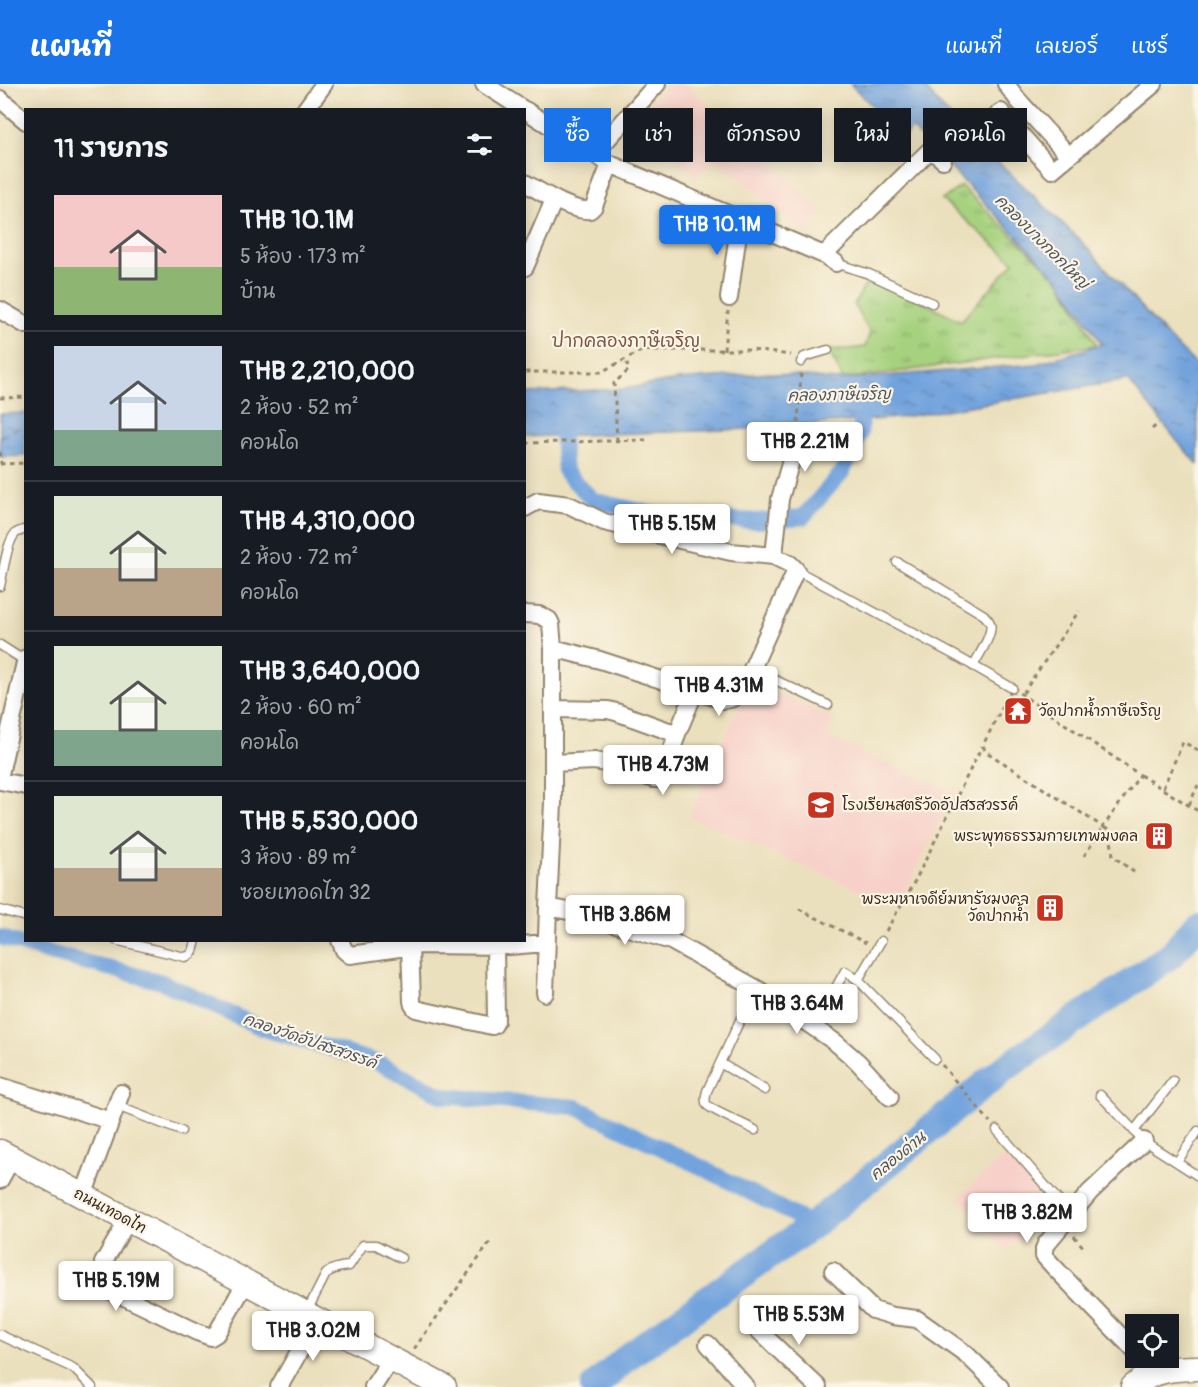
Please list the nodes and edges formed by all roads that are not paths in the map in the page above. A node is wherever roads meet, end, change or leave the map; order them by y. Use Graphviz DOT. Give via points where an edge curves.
graph roads {
  1 [pos="324,84"];
  2 [pos="484,84"];
  3 [pos="657,84"];
  4 [pos="1006,84"];
  5 [pos="1154,84"];
  6 [pos="0,99"];
  7 [pos="1018,100"];
  8 [pos="307,108"];
  9 [pos="522,108"];
  10 [pos="1007,108"];
  11 [pos="526,111"];
  12 [pos="24,119"];
  13 [pos="544,122"];
  14 [pos="611,135"];
  15 [pos="1027,142"];
  16 [pos="1069,156"];
  17 [pos="923,158"];
  18 [pos="607,162"];
  19 [pos="610,164"];
  20 [pos="526,184"];
  21 [pos="554,200"];
  22 [pos="740,219"];
  23 [pos="830,259"];
  24 [pos="526,265"];
  25 [pos="729,298"];
  26 [pos="932,303"];
  27 [pos="0,310"];
  28 [pos="24,324"];
  29 [pos="828,350"];
  30 [pos="803,360"];
  31 [pos="798,436"];
  32 [pos="526,507"];
  33 [pos="24,531"];
  34 [pos="775,548"];
  35 [pos="897,562"];
  36 [pos="796,570"];
  37 [pos="0,586"];
  38 [pos="526,614"];
  39 [pos="0,645"];
  40 [pos="553,648"];
  41 [pos="24,658"];
  42 [pos="24,664"];
  43 [pos="973,666"];
  44 [pos="752,669"];
  45 [pos="1012,688"];
  46 [pos="694,691"];
  47 [pos="828,705"];
  48 [pos="553,709"];
  49 [pos="677,734"];
  50 [pos="553,763"];
  51 [pos="0,774"];
  52 [pos="0,781"];
  53 [pos="24,786"];
  54 [pos="548,907"];
  55 [pos="0,910"];
  56 [pos="24,916"];
  57 [pos="881,941"];
  58 [pos="124,942"];
  59 [pos="196,942"];
  60 [pos="340,942"];
  61 [pos="546,943"];
  62 [pos="416,944"];
  63 [pos="505,944"];
  64 [pos="858,980"];
  65 [pos="754,988"];
  66 [pos="545,993"];
  67 [pos="814,1027"];
  68 [pos="935,1059"];
  69 [pos="720,1063"];
  70 [pos="1173,1081"];
  71 [pos="0,1086"];
  72 [pos="765,1090"];
  73 [pos="1100,1095"];
  74 [pos="890,1097"];
  75 [pos="116,1107"];
  76 [pos="755,1130"];
  77 [pos="997,1130"];
  78 [pos="181,1131"];
  79 [pos="1198,1131"];
  80 [pos="1139,1136"];
  81 [pos="6,1155"];
  82 [pos="1177,1162"];
  83 [pos="1198,1176"];
  84 [pos="0,1180"];
  85 [pos="83,1196"];
  86 [pos="1071,1215"];
  87 [pos="128,1220"];
  88 [pos="401,1258"];
  89 [pos="833,1271"];
  90 [pos="246,1282"];
  91 [pos="311,1317"];
  92 [pos="757,1329"];
  93 [pos="0,1335"];
  94 [pos="1125,1341"];
  95 [pos="708,1344"];
  96 [pos="397,1362"];
  97 [pos="1147,1368"];
  98 [pos="1179,1368"];
  99 [pos="1198,1368"];
  100 [pos="92,1387"];
  101 [pos="279,1387"];
  102 [pos="373,1387"];
  103 [pos="444,1387"];
  104 [pos="746,1387"];
  105 [pos="818,1387"];
  106 [pos="1000,1387"];
  107 [pos="1133,1387"];
  1 -- 8 [label="street"];
  2 -- 9 [label="street"];
  3 -- 14 [label="street"];
  4 -- 7 [label="street"];
  5 -- 16 [label="street"];
  6 -- 12 [label="street"];
  7 -- 10 [label="street"];
  7 -- 16 [label="street"];
  11 -- 13 [label="street"];
  15 -- 16 [label="street" via="1052,170"];
  17 -- 23 [label="street"];
  18 -- 19 [label="street"];
  19 -- 21 [label="street" via="590,210"];
  19 -- 22 [label="street"];
  20 -- 21 [label="street"];
  21 -- 24 [label="street"];
  22 -- 23 [label="street"];
  22 -- 25 [label="street"];
  23 -- 26 [label="lane"];
  27 -- 28 [label="street"];
  29 -- 30 [label="lane"];
  31 -- 34 [label="street" via="780,499"];
  32 -- 34 [label="street" via="538,501 569,506 604,522 731,552"];
  33 -- 37 [label="lane" via="12,538"];
  34 -- 36 [label="street"];
  35 -- 43 [label="lane" via="990,622 989,636"];
  36 -- 43 [label="lane"];
  36 -- 44 [label="street"];
  38 -- 40 [label="street" via="549,620"];
  39 -- 41 [label="lane"];
  40 -- 46 [label="street"];
  40 -- 48 [label="street"];
  42 -- 51 [label="street"];
  43 -- 45 [label="lane"];
  44 -- 46 [label="street" via="733,699"];
  44 -- 47 [label="lane"];
  46 -- 49 [label="street"];
  48 -- 49 [label="street" via="608,710"];
  48 -- 50 [label="street"];
  49 -- 50 [label="street" via="659,779 601,762"];
  50 -- 54 [label="street"];
  52 -- 53 [label="street"];
  54 -- 61 [label="street"];
  54 -- 65 [label="street" via="670,941"];
  55 -- 56 [label="lane"];
  57 -- 64 [label="lane"];
  58 -- 59 [label="lane" via="186,957 194,951"];
  60 -- 62 [label="street" via="350,955"];
  61 -- 63 [label="street"];
  61 -- 66 [label="street"];
  62 -- 63 [label="street"];
  62 -- 63 [label="street" via="412,1001 416,1010 492,1026 496,1021"];
  64 -- 67 [label="lane" via="845,971"];
  64 -- 68 [label="lane"];
  65 -- 67 [label="street"];
  65 -- 69 [label="lane"];
  67 -- 74 [label="street" via="858,1062"];
  69 -- 72 [label="lane"];
  69 -- 76 [label="lane" via="707,1091 707,1105"];
  70 -- 80 [label="lane"];
  71 -- 75 [label="street"];
  73 -- 80 [label="lane"];
  75 -- 78 [label="lane"];
  75 -- 85 [label="street"];
  77 -- 86 [label="lane"];
  79 -- 82 [label="lane"];
  80 -- 82 [label="lane"];
  80 -- 86 [label="street"];
  81 -- 84 [label="street"];
  81 -- 85 [label="main road, ถนนเทอดไท"];
  82 -- 83 [label="lane"];
  85 -- 87 [label="main road, ถนนเทอดไท"];
  86 -- 94 [label="street" via="1046,1244 1044,1256"];
  87 -- 90 [label="main road, ถนนเทอดไท"];
  87 -- 90 [label="street" via="103,1263 110,1290 211,1337"];
  88 -- 91 [label="lane" via="376,1245 363,1245 349,1266 326,1274"];
  89 -- 106 [label="street" via="873,1310 916,1319 966,1354"];
  90 -- 91 [label="main road, ถนนเทอดไท"];
  91 -- 96 [label="main road, ถนนเทอดไท"];
  91 -- 101 [label="street"];
  92 -- 105 [label="street"];
  93 -- 100 [label="lane" via="73,1368"];
  95 -- 104 [label="street"];
  96 -- 102 [label="street"];
  96 -- 103 [label="main road, ถนนเทอดไท"];
  97 -- 107 [label="main road"];
  98 -- 99 [label="main road"];
}
